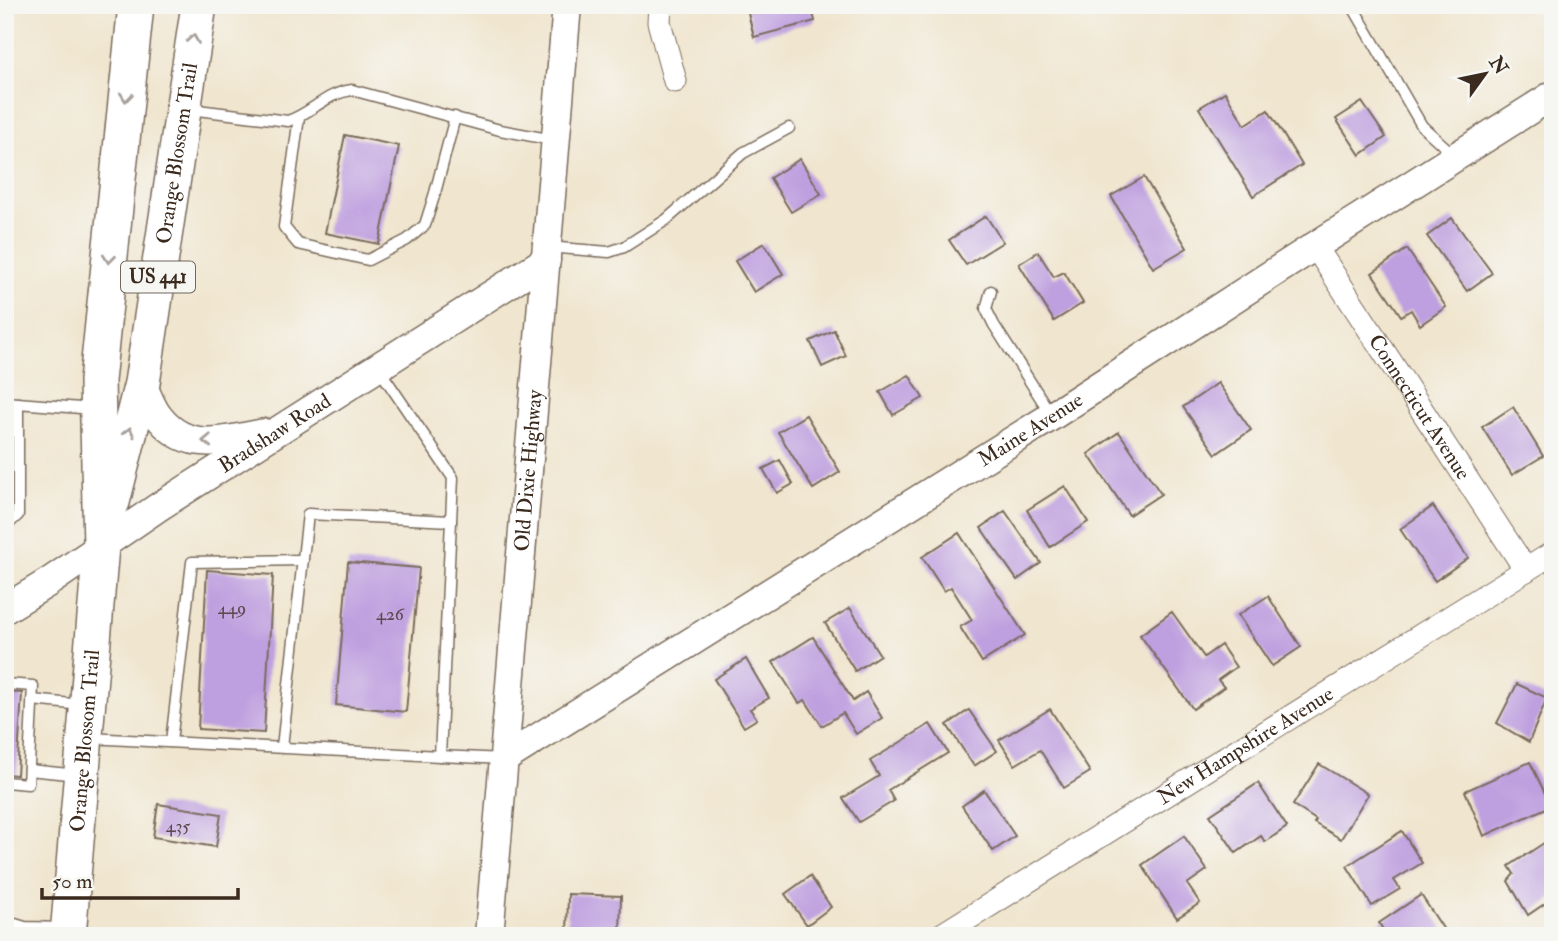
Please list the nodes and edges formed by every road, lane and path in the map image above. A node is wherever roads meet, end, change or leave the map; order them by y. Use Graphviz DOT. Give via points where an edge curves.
graph roads {
  1 [pos="136,5"];
  2 [pos="199,5"];
  3 [pos="567,5"];
  4 [pos="660,5"];
  5 [pos="1353,6"];
  6 [pos="675,80"];
  7 [pos="1553,95"];
  8 [pos="183,108"];
  9 [pos="299,117"];
  10 [pos="455,117"];
  11 [pos="789,128"];
  12 [pos="556,140"];
  13 [pos="1455,157"];
  14 [pos="1315,246"];
  15 [pos="546,254"];
  16 [pos="991,291"];
  17 [pos="377,367"];
  18 [pos="142,383"];
  19 [pos="5,402"];
  20 [pos="18,403"];
  21 [pos="97,409"];
  22 [pos="1052,416"];
  23 [pos="275,431"];
  24 [pos="451,521"];
  25 [pos="5,527"];
  26 [pos="101,546"];
  27 [pos="1553,553"];
  28 [pos="303,560"];
  29 [pos="1526,570"];
  30 [pos="5,610"];
  31 [pos="5,684"];
  32 [pos="32,700"];
  33 [pos="86,721"];
  34 [pos="171,742"];
  35 [pos="282,747"];
  36 [pos="440,756"];
  37 [pos="504,759"];
  38 [pos="29,769"];
  39 [pos="82,776"];
  40 [pos="5,782"];
  41 [pos="5,921"];
  42 [pos="69,932"];
  43 [pos="489,936"];
  44 [pos="940,936"];
  1 -- 21 [label="main road, Orange Blossom Trail / US 441, one-way"];
  8 -- 2 [label="main road, Orange Blossom Trail / US 441, one-way"];
  3 -- 12 [label="street, Old Dixie Highway"];
  4 -- 6 [label="street" via="659,22"];
  5 -- 13 [label="lane" via="1422,126"];
  7 -- 13 [label="street, Maine Avenue"];
  8 -- 9 [label="lane" via="278,121"];
  8 -- 18 [label="main road, Orange Blossom Trail / US 441"];
  9 -- 10 [label="lane" via="328,97 352,90"];
  9 -- 10 [label="lane" via="284,227 298,244 368,260 425,225"];
  10 -- 12 [label="lane"];
  11 -- 15 [label="lane" via="743,153 666,220 624,247 609,252"];
  12 -- 15 [label="street, Old Dixie Highway"];
  13 -- 14 [label="street, Maine Avenue"];
  14 -- 22 [label="street, Maine Avenue"];
  14 -- 29 [label="street, Connecticut Avenue"];
  15 -- 17 [label="street, Bradshaw Road"];
  15 -- 37 [label="street, Old Dixie Highway"];
  16 -- 22 [label="lane" via="986,309 993,325"];
  17 -- 23 [label="street, Bradshaw Road"];
  17 -- 24 [label="lane" via="453,478"];
  23 -- 18 [label="street, one-way" via="212,441 177,435 156,412"];
  26 -- 18 [label="main road, Orange Blossom Trail / US 441, one-way"];
  19 -- 20 [label="lane"];
  20 -- 21 [label="lane"];
  20 -- 25 [label="lane" via="18,515"];
  21 -- 26 [label="main road, Orange Blossom Trail / US 441"];
  22 -- 37 [label="street, Maine Avenue"];
  23 -- 26 [label="street, Bradshaw Road"];
  24 -- 28 [label="lane" via="308,514"];
  24 -- 36 [label="lane"];
  26 -- 30 [label="street, Bradshaw Road"];
  26 -- 33 [label="main road, Orange Blossom Trail / US 441"];
  27 -- 29 [label="street, New Hampshire Avenue"];
  28 -- 34 [label="lane" via="192,562"];
  28 -- 35 [label="lane"];
  29 -- 44 [label="street, New Hampshire Avenue"];
  31 -- 32 [label="lane" via="33,686"];
  32 -- 33 [label="lane"];
  32 -- 38 [label="lane" via="24,752"];
  33 -- 34 [label="lane"];
  33 -- 39 [label="main road, Orange Blossom Trail / US 441"];
  34 -- 35 [label="lane"];
  35 -- 36 [label="lane"];
  36 -- 37 [label="lane"];
  37 -- 43 [label="street, Old Dixie Highway"];
  38 -- 39 [label="lane"];
  38 -- 40 [label="lane" via="28,784"];
  39 -- 42 [label="main road, Orange Blossom Trail / US 441"];
  41 -- 42 [label="lane" via="25,928"];
}
